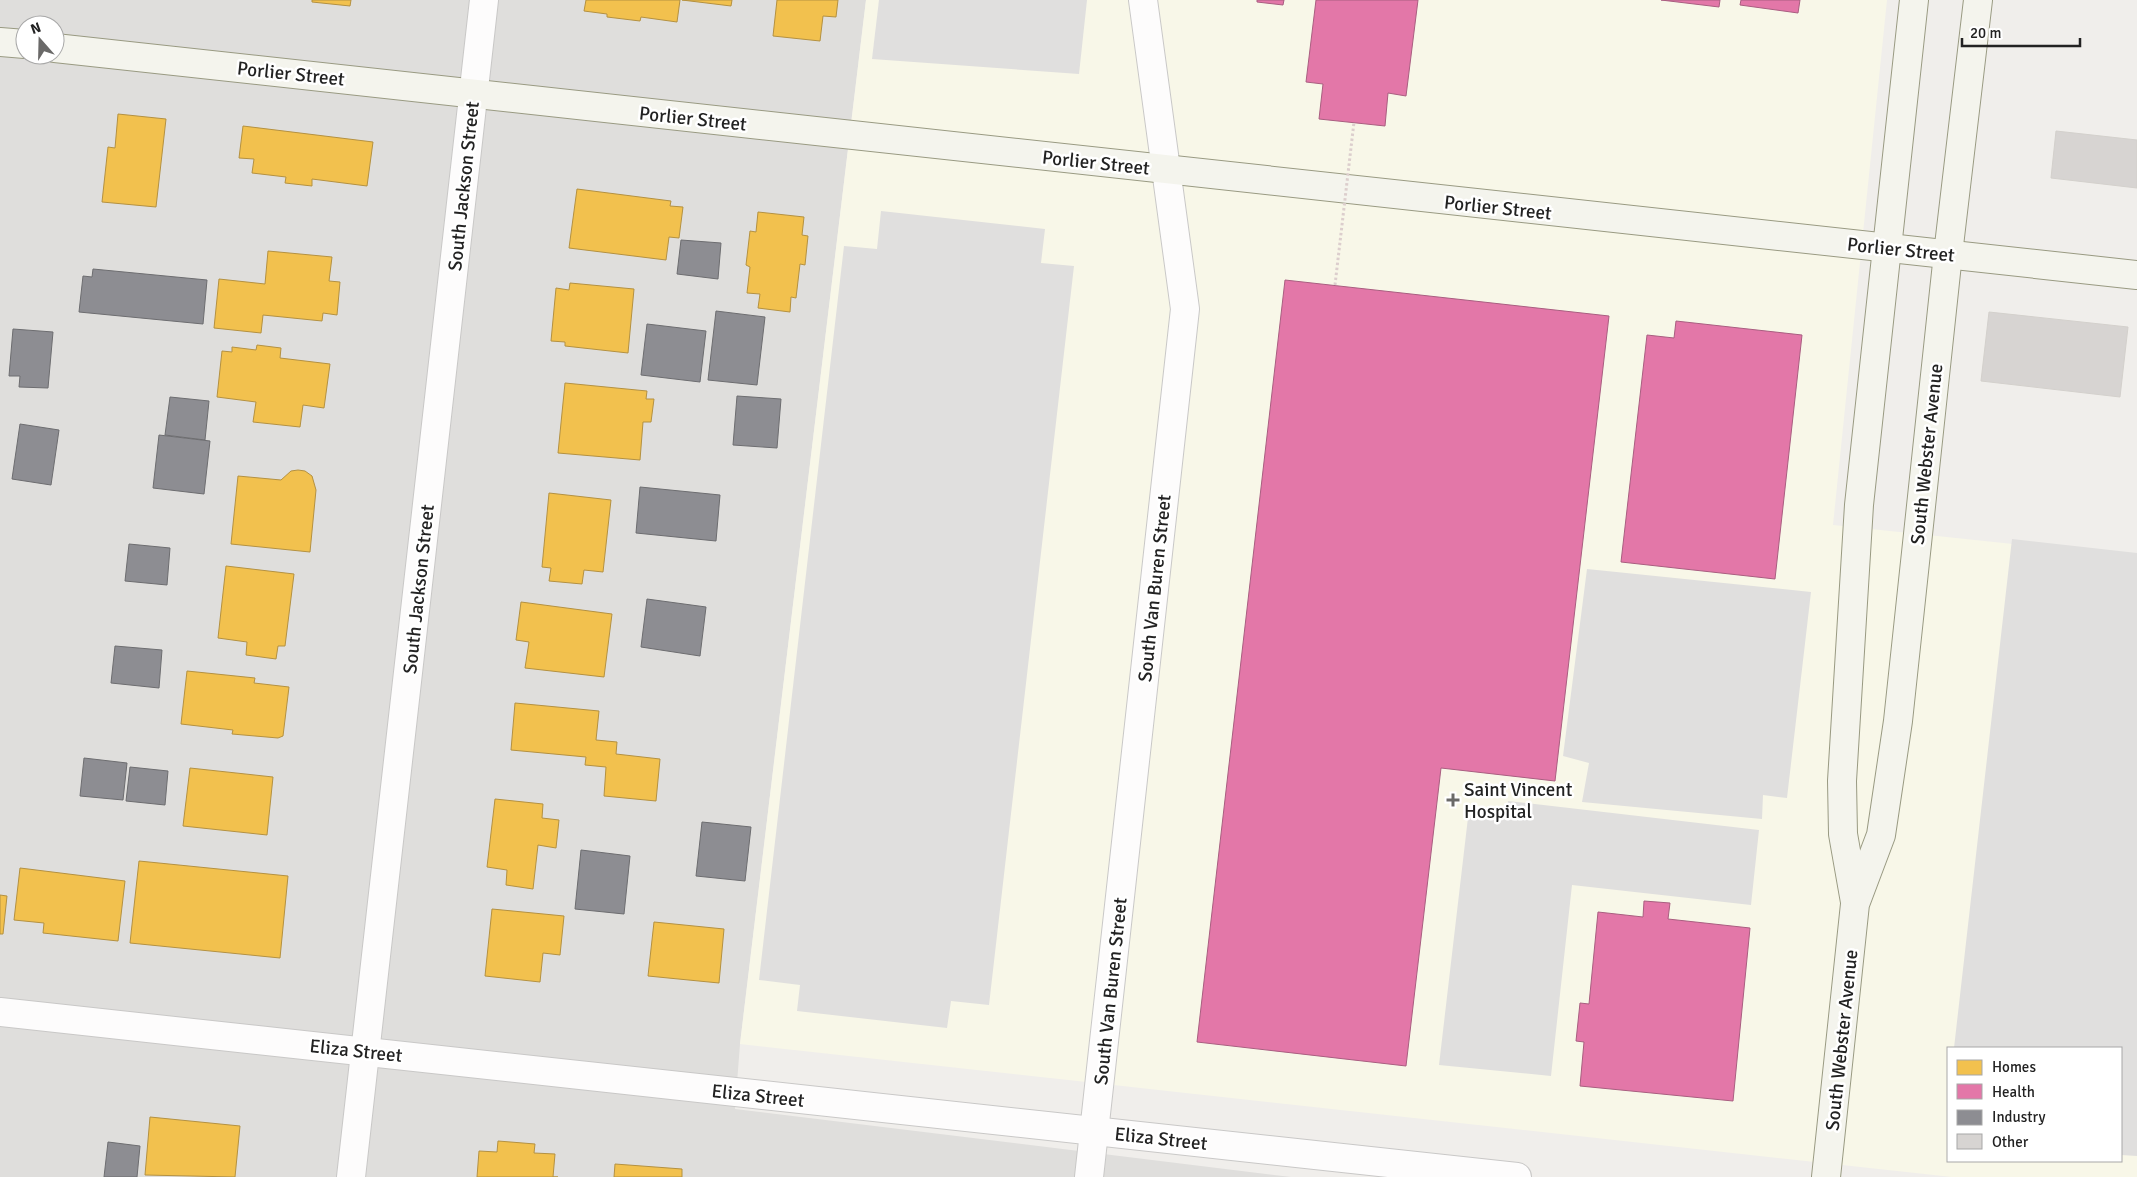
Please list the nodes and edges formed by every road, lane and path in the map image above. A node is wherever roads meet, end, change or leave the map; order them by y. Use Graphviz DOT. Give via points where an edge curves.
graph roads {
  1 [pos="484,0"];
  2 [pos="1143,0"];
  3 [pos="1914,0"];
  4 [pos="1978,0"];
  5 [pos="0,42"];
  6 [pos="15,43"];
  7 [pos="65,49"];
  8 [pos="473,93"];
  9 [pos="1354,122"];
  10 [pos="1165,170"];
  11 [pos="1887,248"];
  12 [pos="1948,254"];
  13 [pos="2137,275"];
  14 [pos="1335,285"];
  15 [pos="1855,904"];
  16 [pos="0,1012"];
  17 [pos="366,1052"];
  18 [pos="1094,1131"];
  19 [pos="351,1177"];
  20 [pos="1089,1177"];
  21 [pos="1516,1177"];
  22 [pos="1826,1177"];
  1 -- 8 [label="street, South Jackson Street"];
  2 -- 10 [label="street, South Van Buren Street"];
  3 -- 11 [label="street, South Webster Avenue"];
  4 -- 12 [label="street, South Webster Avenue"];
  5 -- 6 [label="street"];
  7 -- 8 [label="street, Porlier Street"];
  8 -- 10 [label="street, Porlier Street"];
  8 -- 17 [label="street, South Jackson Street"];
  9 -- 14 [label="path, bridge"];
  10 -- 11 [label="street, Porlier Street"];
  10 -- 18 [label="street, South Van Buren Street" via="1185,309"];
  11 -- 12 [label="street, Porlier Street"];
  11 -- 15 [label="street, South Webster Avenue" via="1859,505 1842,781 1843,834"];
  12 -- 13 [label="street, Porlier Street"];
  12 -- 15 [label="street, South Webster Avenue" via="1898,721 1881,835"];
  15 -- 22 [label="street, South Webster Avenue"];
  16 -- 17 [label="street, Eliza Street"];
  17 -- 18 [label="street, Eliza Street"];
  17 -- 19 [label="street, South Jackson Street"];
  18 -- 20 [label="street, South Van Buren Street"];
  18 -- 21 [label="street, Eliza Street"];
}
